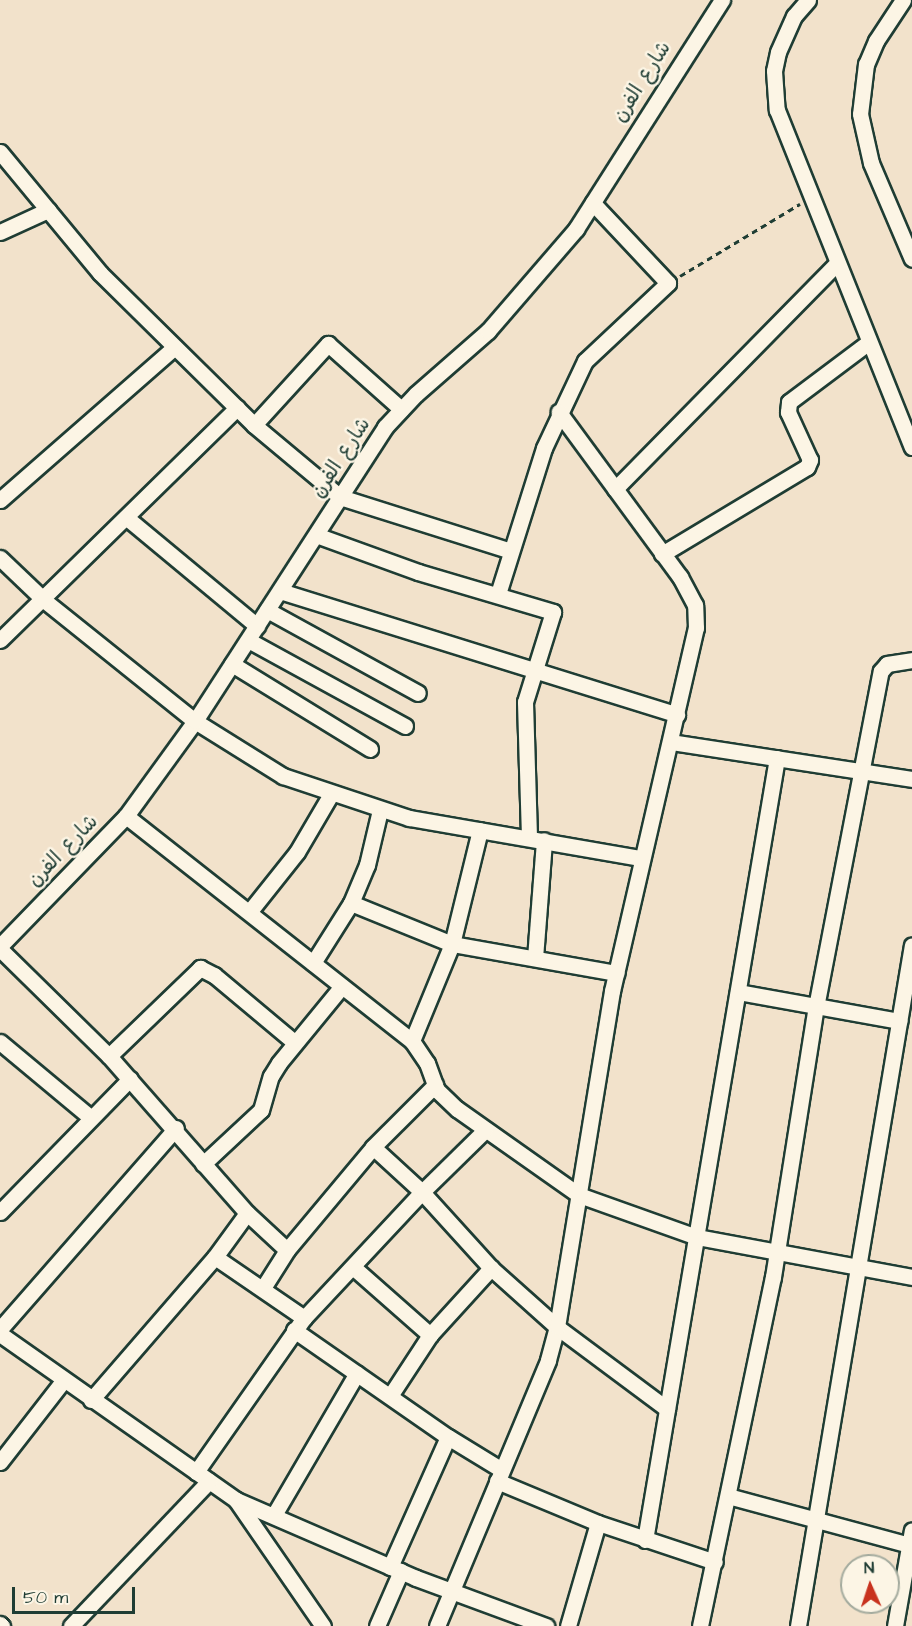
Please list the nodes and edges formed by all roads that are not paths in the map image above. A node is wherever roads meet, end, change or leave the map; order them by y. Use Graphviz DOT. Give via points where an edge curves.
graph roads {
  1 [pos="722,0"];
  2 [pos="808,0"];
  3 [pos="903,0"];
  4 [pos="0,152"];
  5 [pos="593,203"];
  6 [pos="48,210"];
  7 [pos="0,232"];
  8 [pos="912,259"];
  9 [pos="837,263"];
  10 [pos="869,342"];
  11 [pos="175,347"];
  12 [pos="237,408"];
  13 [pos="401,408"];
  14 [pos="559,412"];
  15 [pos="254,425"];
  16 [pos="912,447"];
  17 [pos="615,489"];
  18 [pos="340,497"];
  19 [pos="0,500"];
  20 [pos="127,518"];
  21 [pos="316,535"];
  22 [pos="512,551"];
  23 [pos="662,554"];
  24 [pos="0,558"];
  25 [pos="280,591"];
  26 [pos="498,594"];
  27 [pos="45,601"];
  28 [pos="267,610"];
  29 [pos="257,626"];
  30 [pos="0,640"];
  31 [pos="248,640"];
  32 [pos="912,660"];
  33 [pos="232,664"];
  34 [pos="535,672"];
  35 [pos="418,693"];
  36 [pos="677,715"];
  37 [pos="195,721"];
  38 [pos="405,726"];
  39 [pos="671,741"];
  40 [pos="370,749"];
  41 [pos="777,758"];
  42 [pos="859,773"];
  43 [pos="912,779"];
  44 [pos="331,794"];
  45 [pos="380,810"];
  46 [pos="126,816"];
  47 [pos="480,830"];
  48 [pos="529,837"];
  49 [pos="544,840"];
  50 [pos="641,858"];
  51 [pos="351,903"];
  52 [pos="250,911"];
  53 [pos="452,944"];
  54 [pos="912,945"];
  55 [pos="0,948"];
  56 [pos="535,958"];
  57 [pos="313,963"];
  58 [pos="616,973"];
  59 [pos="342,986"];
  60 [pos="738,992"];
  61 [pos="907,1004"];
  62 [pos="816,1007"];
  63 [pos="899,1021"];
  64 [pos="412,1041"];
  65 [pos="0,1042"];
  66 [pos="294,1042"];
  67 [pos="109,1056"];
  68 [pos="130,1079"];
  69 [pos="435,1085"];
  70 [pos="90,1117"];
  71 [pos="176,1128"];
  72 [pos="485,1130"];
  73 [pos="373,1147"];
  74 [pos="203,1164"];
  75 [pos="422,1192"];
  76 [pos="579,1195"];
  77 [pos="0,1212"];
  78 [pos="247,1213"];
  79 [pos="697,1237"];
  80 [pos="287,1250"];
  81 [pos="777,1251"];
  82 [pos="215,1257"];
  83 [pos="859,1266"];
  84 [pos="353,1267"];
  85 [pos="490,1268"];
  86 [pos="912,1277"];
  87 [pos="263,1288"];
  88 [pos="304,1318"];
  89 [pos="557,1327"];
  90 [pos="0,1329"];
  91 [pos="294,1330"];
  92 [pos="0,1334"];
  93 [pos="430,1335"];
  94 [pos="357,1372"];
  95 [pos="63,1381"];
  96 [pos="390,1396"];
  97 [pos="91,1400"];
  98 [pos="667,1409"];
  99 [pos="448,1437"];
  100 [pos="0,1462"];
  101 [pos="500,1476"];
  102 [pos="203,1477"];
  103 [pos="728,1496"];
  104 [pos="236,1500"];
  105 [pos="274,1515"];
  106 [pos="817,1519"];
  107 [pos="598,1523"];
  108 [pos="911,1538"];
  109 [pos="645,1540"];
  110 [pos="715,1562"];
  111 [pos="396,1569"];
  112 [pos="452,1592"];
  113 [pos="515,1621"];
  114 [pos="82,1623"];
  115 [pos="323,1626"];
  116 [pos="377,1626"];
  117 [pos="437,1626"];
  118 [pos="546,1626"];
  119 [pos="568,1626"];
  120 [pos="700,1626"];
  121 [pos="798,1626"];
  122 [pos="895,1626"];
  1 -- 5 [label="street, شارع الفرن" via="699,30"];
  2 -- 9 [label="street" via="784,33 774,71 774,91 783,129"];
  3 -- 8 [label="street" via="866,64 860,114 871,163"];
  4 -- 6 [label="street"];
  5 -- 13 [label="street, شارع الفرن" via="556,254 488,331"];
  5 -- 14 [label="street" via="668,283 585,361"];
  6 -- 7 [label="street"];
  6 -- 11 [label="street" via="100,273"];
  9 -- 10 [label="street"];
  9 -- 17 [label="street"];
  10 -- 16 [label="street"];
  10 -- 23 [label="street" via="789,402 788,412 810,460 807,467"];
  11 -- 12 [label="street"];
  11 -- 19 [label="street"];
  12 -- 15 [label="street"];
  12 -- 20 [label="street"];
  13 -- 15 [label="street" via="328,344"];
  13 -- 18 [label="street, شارع الفرن"];
  14 -- 17 [label="street"];
  14 -- 22 [label="street"];
  15 -- 18 [label="street"];
  17 -- 23 [label="street"];
  18 -- 21 [label="street, شارع الفرن"];
  18 -- 22 [label="street"];
  20 -- 27 [label="street"];
  20 -- 29 [label="street"];
  21 -- 25 [label="street, شارع الفرن"];
  21 -- 26 [label="street" via="418,572"];
  22 -- 26 [label="street"];
  23 -- 36 [label="street" via="695,605 696,628"];
  24 -- 27 [label="street"];
  25 -- 28 [label="street, شارع الفرن"];
  25 -- 34 [label="street"];
  26 -- 34 [label="street" via="553,612"];
  27 -- 30 [label="street"];
  27 -- 37 [label="street"];
  28 -- 29 [label="street, شارع الفرن"];
  28 -- 35 [label="street"];
  29 -- 31 [label="street, شارع الفرن"];
  31 -- 33 [label="street, شارع الفرن"];
  31 -- 38 [label="street"];
  32 -- 42 [label="street" via="887,664 881,671"];
  33 -- 37 [label="street, شارع الفرن"];
  33 -- 40 [label="street"];
  34 -- 36 [label="street"];
  34 -- 48 [label="street" via="524,716"];
  36 -- 39 [label="street"];
  37 -- 44 [label="street" via="261,765"];
  37 -- 46 [label="street, شارع الفرن"];
  39 -- 41 [label="street"];
  39 -- 50 [label="street"];
  41 -- 42 [label="street"];
  41 -- 60 [label="street"];
  42 -- 43 [label="street"];
  42 -- 62 [label="street"];
  44 -- 45 [label="street"];
  44 -- 52 [label="street" via="297,852"];
  45 -- 47 [label="street"];
  45 -- 51 [label="street" via="367,865"];
  46 -- 52 [label="street"];
  46 -- 55 [label="street, شارع الفرن"];
  47 -- 48 [label="street"];
  47 -- 53 [label="street"];
  48 -- 49 [label="street"];
  49 -- 50 [label="street"];
  49 -- 56 [label="street"];
  50 -- 58 [label="street"];
  51 -- 53 [label="street"];
  51 -- 57 [label="street"];
  52 -- 57 [label="street"];
  53 -- 56 [label="street"];
  53 -- 64 [label="street"];
  54 -- 61 [label="street"];
  55 -- 67 [label="street"];
  56 -- 58 [label="street"];
  57 -- 59 [label="street"];
  58 -- 76 [label="street"];
  59 -- 64 [label="street"];
  59 -- 66 [label="street"];
  60 -- 62 [label="street"];
  60 -- 79 [label="street"];
  61 -- 63 [label="street"];
  62 -- 63 [label="street"];
  62 -- 81 [label="street"];
  63 -- 83 [label="street"];
  64 -- 69 [label="street"];
  65 -- 70 [label="street"];
  66 -- 67 [label="street" via="214,975 200,968"];
  66 -- 74 [label="street" via="271,1076 261,1110"];
  67 -- 68 [label="street"];
  68 -- 70 [label="street"];
  68 -- 71 [label="street"];
  69 -- 72 [label="street" via="441,1096"];
  69 -- 73 [label="street"];
  70 -- 77 [label="street"];
  71 -- 74 [label="street"];
  71 -- 90 [label="street"];
  72 -- 75 [label="street"];
  72 -- 76 [label="street"];
  73 -- 75 [label="street"];
  73 -- 80 [label="street"];
  74 -- 78 [label="street"];
  75 -- 84 [label="street"];
  75 -- 85 [label="street"];
  76 -- 79 [label="street"];
  76 -- 89 [label="street"];
  78 -- 80 [label="street"];
  78 -- 82 [label="street"];
  79 -- 81 [label="street"];
  79 -- 98 [label="street"];
  80 -- 87 [label="street"];
  81 -- 83 [label="street"];
  81 -- 103 [label="street"];
  82 -- 87 [label="street"];
  82 -- 97 [label="street"];
  83 -- 86 [label="street"];
  83 -- 106 [label="street"];
  84 -- 88 [label="street"];
  84 -- 93 [label="street"];
  85 -- 89 [label="street"];
  85 -- 93 [label="street"];
  87 -- 88 [label="street"];
  88 -- 91 [label="street"];
  89 -- 98 [label="street"];
  89 -- 101 [label="street" via="548,1360"];
  91 -- 94 [label="street"];
  91 -- 102 [label="street"];
  92 -- 95 [label="street"];
  93 -- 96 [label="street"];
  94 -- 96 [label="street"];
  94 -- 105 [label="street"];
  95 -- 97 [label="street"];
  95 -- 100 [label="street"];
  96 -- 99 [label="street"];
  97 -- 102 [label="street"];
  98 -- 109 [label="street"];
  99 -- 101 [label="street"];
  99 -- 111 [label="street"];
  101 -- 107 [label="street"];
  101 -- 112 [label="street"];
  102 -- 104 [label="street"];
  102 -- 114 [label="street"];
  103 -- 106 [label="street"];
  103 -- 110 [label="street"];
  104 -- 105 [label="street"];
  104 -- 115 [label="street"];
  105 -- 111 [label="street"];
  106 -- 108 [label="street"];
  106 -- 121 [label="street"];
  107 -- 109 [label="street"];
  107 -- 119 [label="street"];
  108 -- 122 [label="street"];
  109 -- 110 [label="street"];
  110 -- 120 [label="street"];
  111 -- 112 [label="street"];
  111 -- 116 [label="street"];
  112 -- 113 [label="street"];
  112 -- 117 [label="street"];
  113 -- 118 [label="street"];
}
